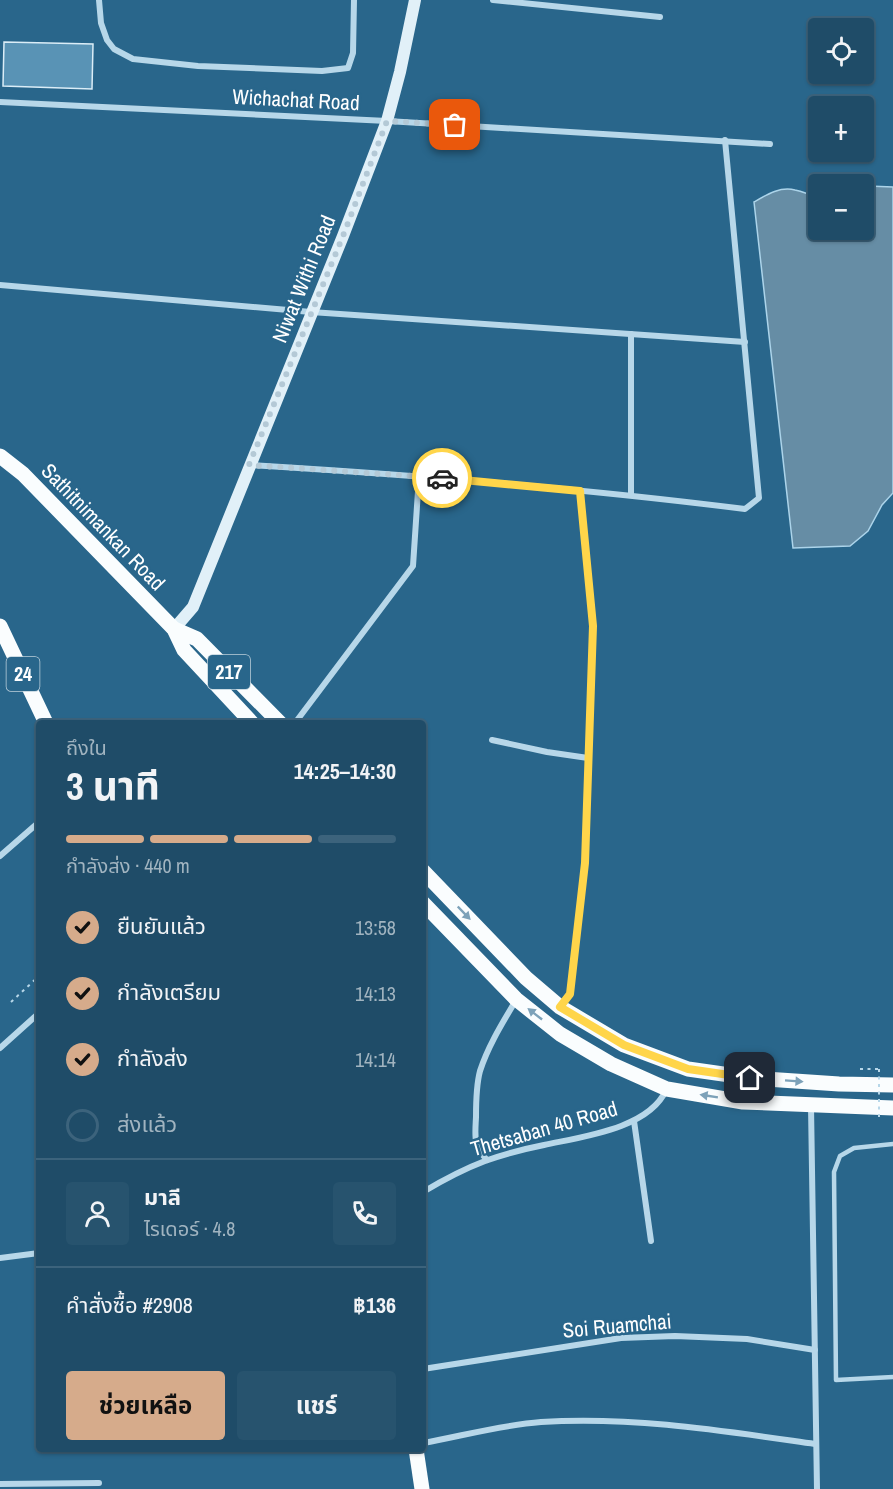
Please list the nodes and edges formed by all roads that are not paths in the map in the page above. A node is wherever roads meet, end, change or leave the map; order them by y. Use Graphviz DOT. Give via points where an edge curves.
graph roads {
  1 [pos="99,0"];
  2 [pos="354,0"];
  3 [pos="415,0"];
  4 [pos="494,0"];
  5 [pos="660,17"];
  6 [pos="0,102"];
  7 [pos="387,121"];
  8 [pos="725,140"];
  9 [pos="770,144"];
  10 [pos="0,285"];
  11 [pos="311,312"];
  12 [pos="631,334"];
  13 [pos="745,342"];
  14 [pos="0,456"];
  15 [pos="249,465"];
  16 [pos="419,476"];
  17 [pos="580,491"];
  18 [pos="630,494"];
  19 [pos="0,626"];
  20 [pos="174,629"];
  21 [pos="45,720"];
  22 [pos="249,720"];
  23 [pos="277,720"];
  24 [pos="297,720"];
  25 [pos="492,740"];
  26 [pos="588,758"];
  27 [pos="36,825"];
  28 [pos="0,856"];
  29 [pos="426,874"];
  30 [pos="426,906"];
  31 [pos="516,999"];
  32 [pos="560,1007"];
  33 [pos="36,1016"];
  34 [pos="0,1048"];
  35 [pos="893,1084"];
  36 [pos="667,1089"];
  37 [pos="810,1106"];
  38 [pos="893,1108"];
  39 [pos="634,1121"];
  40 [pos="893,1144"];
  41 [pos="487,1160"];
  42 [pos="426,1190"];
  43 [pos="651,1241"];
  44 [pos="36,1252"];
  45 [pos="0,1258"];
  46 [pos="815,1350"];
  47 [pos="426,1369"];
  48 [pos="893,1377"];
  49 [pos="426,1442"];
  50 [pos="815,1444"];
  51 [pos="416,1452"];
  52 [pos="99,1483"];
  53 [pos="0,1484"];
  54 [pos="422,1489"];
  55 [pos="817,1489"];
  1 -- 2 [label="street" via="107,40 114,49 133,58 198,66 322,71 348,68 353,53"];
  3 -- 7 [label="main road, Niwat Withi Road"];
  4 -- 5 [label="street"];
  6 -- 7 [label="street, Wichachat Road"];
  7 -- 8 [label="street, Wichachat Road"];
  7 -- 11 [label="main road, Niwat Withi Road"];
  8 -- 9 [label="street, Wichachat Road"];
  8 -- 13 [label="street"];
  10 -- 11 [label="street"];
  11 -- 12 [label="street"];
  11 -- 15 [label="main road, Niwat Withi Road"];
  12 -- 13 [label="street"];
  12 -- 18 [label="street"];
  13 -- 18 [label="street" via="759,498 745,509"];
  14 -- 20 [label="main road, Sathitnimankan Road / 217" via="23,474"];
  15 -- 16 [label="street"];
  15 -- 20 [label="main road, Niwat Withi Road" via="193,607"];
  16 -- 17 [label="street"];
  16 -- 24 [label="street" via="413,566"];
  17 -- 18 [label="street"];
  17 -- 26 [label="street" via="593,626"];
  19 -- 21 [label="main road, 24"];
  20 -- 22 [label="main road, Sathitnimankan Road / 217" via="184,650"];
  20 -- 23 [label="main road, Sathitnimankan Road / 217" via="197,639"];
  25 -- 26 [label="street"];
  26 -- 32 [label="street" via="579,927 570,994"];
  27 -- 28 [label="street"];
  29 -- 32 [label="main road, one-way" via="526,978"];
  30 -- 31 [label="main road"];
  36 -- 31 [label="main road, one-way" via="611,1064 560,1034"];
  31 -- 41 [label="street" via="480,1072 475,1139"];
  32 -- 35 [label="main road, one-way" via="624,1045 688,1069 750,1078"];
  33 -- 34 [label="street"];
  37 -- 36 [label="main road, one-way" via="743,1102"];
  36 -- 39 [label="street, Thetsaban 40 Road" via="662,1099"];
  37 -- 38 [label="main road"];
  37 -- 46 [label="street"];
  39 -- 41 [label="street, Thetsaban 40 Road" via="601,1134"];
  39 -- 43 [label="street"];
  40 -- 48 [label="lane" via="854,1148 840,1156 834,1172 836,1380"];
  41 -- 42 [label="street, Thetsaban 40 Road"];
  44 -- 45 [label="street"];
  46 -- 47 [label="street, Soi Ruamchai" via="747,1339 621,1338"];
  46 -- 50 [label="street"];
  49 -- 50 [label="street" via="538,1423 597,1420"];
  50 -- 55 [label="street"];
  51 -- 54 [label="main road"];
  52 -- 53 [label="street"];
}
